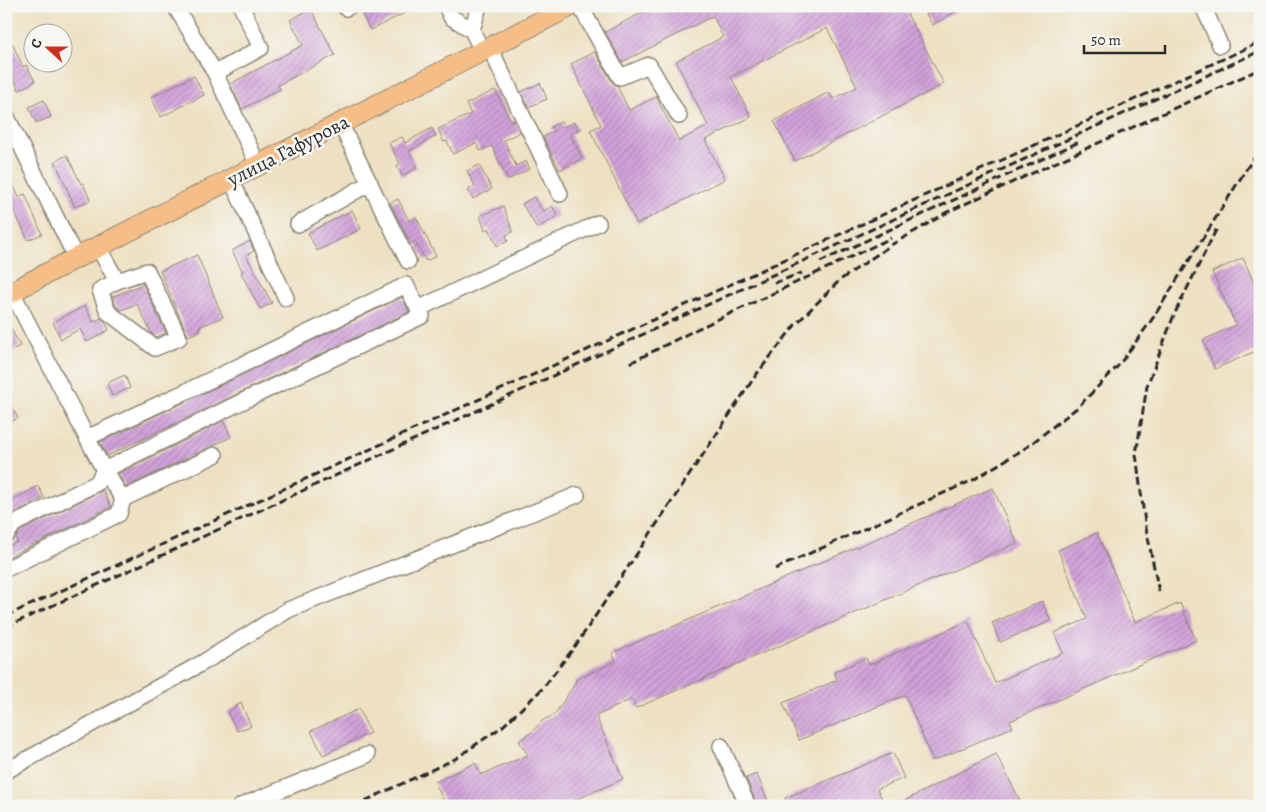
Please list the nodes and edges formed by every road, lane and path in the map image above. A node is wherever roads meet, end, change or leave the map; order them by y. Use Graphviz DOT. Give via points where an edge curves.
graph roads {
  1 [pos="175,6"];
  2 [pos="241,6"];
  3 [pos="345,6"];
  4 [pos="350,6"];
  5 [pos="446,6"];
  6 [pos="478,6"];
  7 [pos="571,6"];
  8 [pos="580,6"];
  9 [pos="1203,6"];
  10 [pos="1238,6"];
  11 [pos="1260,14"];
  12 [pos="472,30"];
  13 [pos="1220,45"];
  14 [pos="486,49"];
  15 [pos="215,73"];
  16 [pos="6,115"];
  17 [pos="679,116"];
  18 [pos="340,123"];
  19 [pos="258,165"];
  20 [pos="232,179"];
  21 [pos="370,183"];
  22 [pos="560,194"];
  23 [pos="598,223"];
  24 [pos="298,224"];
  25 [pos="98,246"];
  26 [pos="76,258"];
  27 [pos="408,261"];
  28 [pos="117,281"];
  29 [pos="9,293"];
  30 [pos="286,298"];
  31 [pos="418,309"];
  32 [pos="87,438"];
  33 [pos="215,455"];
  34 [pos="104,470"];
  35 [pos="577,495"];
  36 [pos="123,499"];
  37 [pos="6,536"];
  38 [pos="6,569"];
  39 [pos="721,746"];
  40 [pos="367,755"];
  41 [pos="6,771"];
  42 [pos="241,806"];
  43 [pos="748,806"];
  1 -- 15 [label="street"];
  2 -- 15 [label="street" via="261,48"];
  3 -- 4 [label="street"];
  5 -- 12 [label="street" via="451,17"];
  6 -- 12 [label="street"];
  7 -- 14 [label="main road, улица Гафурова"];
  8 -- 17 [label="street" via="620,77 649,65"];
  9 -- 13 [label="street"];
  10 -- 11 [label="path"];
  12 -- 14 [label="street"];
  14 -- 18 [label="main road, улица Гафурова"];
  14 -- 22 [label="street" via="507,81"];
  15 -- 19 [label="street"];
  16 -- 26 [label="street"];
  18 -- 19 [label="main road, улица Гафурова"];
  18 -- 21 [label="street"];
  19 -- 20 [label="main road, улица Гафурова"];
  20 -- 25 [label="main road, улица Гафурова"];
  20 -- 30 [label="street"];
  21 -- 24 [label="street"];
  21 -- 27 [label="street"];
  23 -- 31 [label="street"];
  25 -- 26 [label="main road, улица Гафурова"];
  25 -- 28 [label="street"];
  26 -- 29 [label="main road, улица Гафурова"];
  28 -- 28 [label="street" via="147,271 179,338 155,348 108,312 100,290"];
  29 -- 32 [label="street"];
  31 -- 32 [label="street" via="406,285"];
  31 -- 34 [label="street" via="422,316"];
  32 -- 34 [label="street"];
  33 -- 36 [label="street"];
  34 -- 36 [label="street"];
  34 -- 37 [label="street" via="97,483 14,524"];
  35 -- 41 [label="street" via="288,610 204,662"];
  36 -- 38 [label="street" via="119,514"];
  39 -- 43 [label="street"];
  40 -- 42 [label="street"];
}
